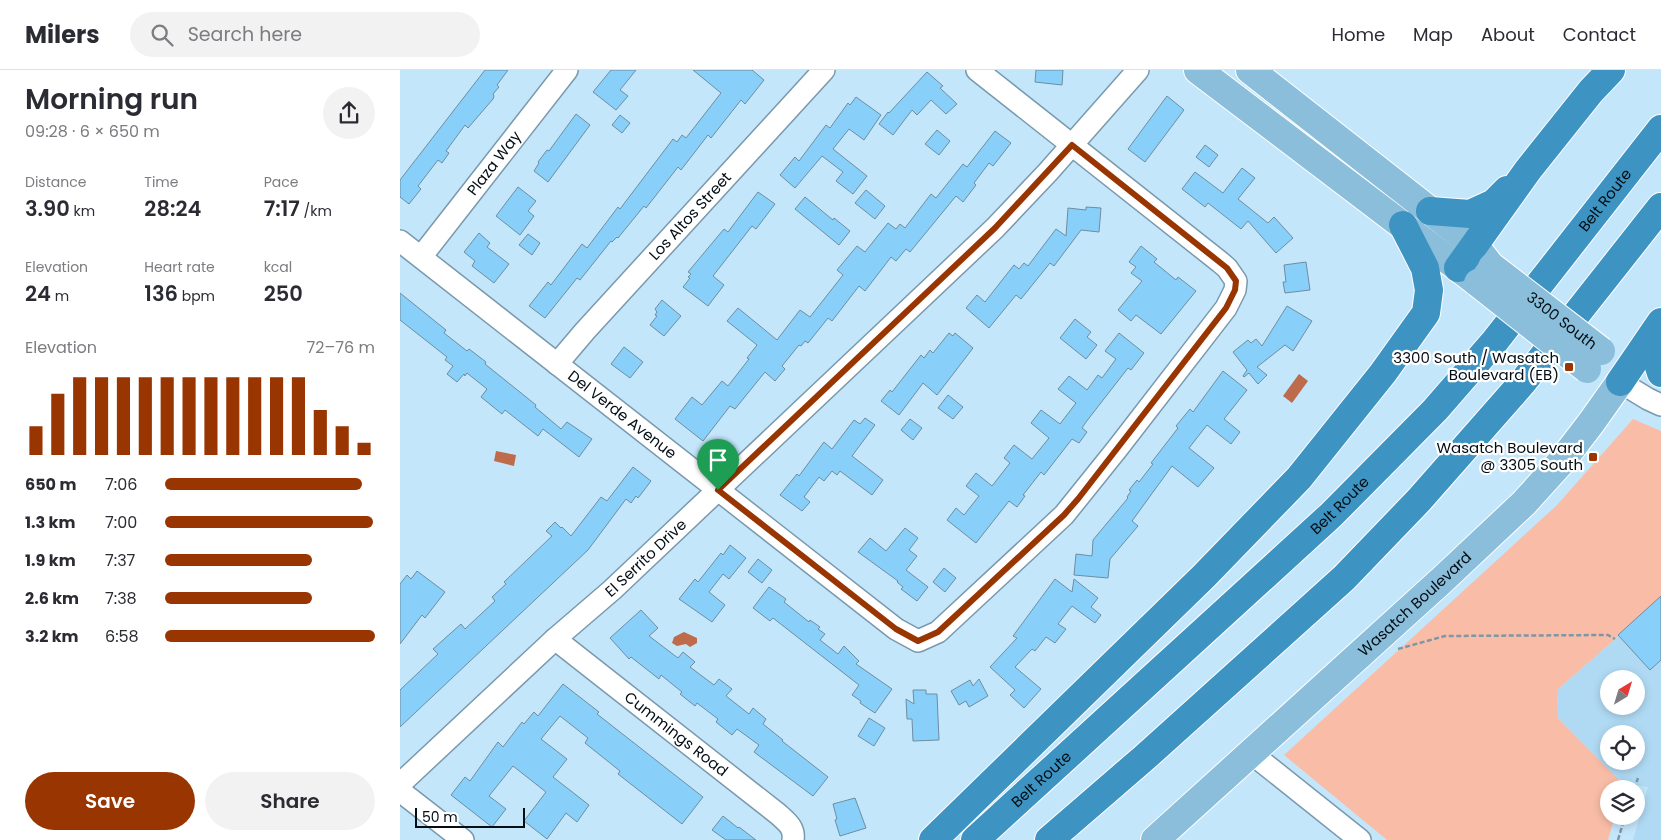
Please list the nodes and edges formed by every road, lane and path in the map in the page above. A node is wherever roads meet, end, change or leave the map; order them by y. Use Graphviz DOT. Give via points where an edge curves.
graph roads {
  1 [pos="567,70"];
  2 [pos="824,70"];
  3 [pos="977,70"];
  4 [pos="1138,70"];
  5 [pos="1198,70"];
  6 [pos="1250,70"];
  7 [pos="1611,70"];
  8 [pos="1661,129"];
  9 [pos="1072,145"];
  10 [pos="1528,170"];
  11 [pos="1661,207"];
  12 [pos="1430,212"];
  13 [pos="1403,224"];
  14 [pos="400,241"];
  15 [pos="1475,246"];
  16 [pos="421,257"];
  17 [pos="1476,273"];
  18 [pos="1656,331"];
  19 [pos="557,364"];
  20 [pos="1661,373"];
  21 [pos="1620,382"];
  22 [pos="1661,405"];
  23 [pos="718,490"];
  24 [pos="555,639"];
  25 [pos="1615,639"];
  26 [pos="1394,650"];
  27 [pos="1251,753"];
  28 [pos="400,784"];
  29 [pos="400,791"];
  30 [pos="1622,825"];
  31 [pos="793,836"];
  32 [pos="463,840"];
  33 [pos="934,840"];
  34 [pos="975,840"];
  35 [pos="1048,840"];
  36 [pos="1155,840"];
  37 [pos="1360,840"];
  38 [pos="1618,840"];
  1 -- 16 [label="street, Plaza Way"];
  2 -- 19 [label="street, Los Altos Street"];
  3 -- 9 [label="street"];
  4 -- 9 [label="street, El Serrito Drive"];
  5 -- 13 [label="main road, 3300 South"];
  6 -- 12 [label="main road, 3300 South"];
  7 -- 10 [label="highway"];
  8 -- 34 [label="highway, Belt Route" via="1495,342 1435,410 1331,515"];
  9 -- 23 [label="street, El Serrito Drive" via="995,228"];
  9 -- 23 [label="street, Del Verde Avenue" via="1227,268 1236,281 1226,308 1078,499 1048,530 938,632 918,641 896,629"];
  10 -- 12 [label="highway" via="1494,203 1470,214"];
  10 -- 15 [label="highway"];
  11 -- 35 [label="highway" via="1522,383 1419,500 1344,578 1152,752"];
  12 -- 15 [label="main road, 3300 South"];
  13 -- 17 [label="main road, 3300 South"];
  13 -- 33 [label="highway" via="1425,268 1429,290 1426,313 1383,373 1299,478 1204,576"];
  14 -- 16 [label="street, Del Verde Avenue"];
  15 -- 17 [label="main road, 3300 South"];
  16 -- 19 [label="street, Del Verde Avenue"];
  17 -- 21 [label="main road, 3300 South, bridge"];
  18 -- 20 [label="highway"];
  18 -- 21 [label="highway"];
  19 -- 23 [label="street, Del Verde Avenue"];
  21 -- 22 [label="street"];
  21 -- 27 [label="main road, Wasatch Boulevard" via="1567,454 1524,503"];
  23 -- 24 [label="street, El Serrito Drive"];
  24 -- 28 [label="street, El Serrito Drive"];
  24 -- 31 [label="street, Cummings Road" via="778,814"];
  25 -- 26 [label="path" via="1608,635 1445,636"];
  27 -- 36 [label="main road, Wasatch Boulevard"];
  27 -- 37 [label="street"];
  29 -- 32 [label="street"];
  30 -- 38 [label="path"];
}
